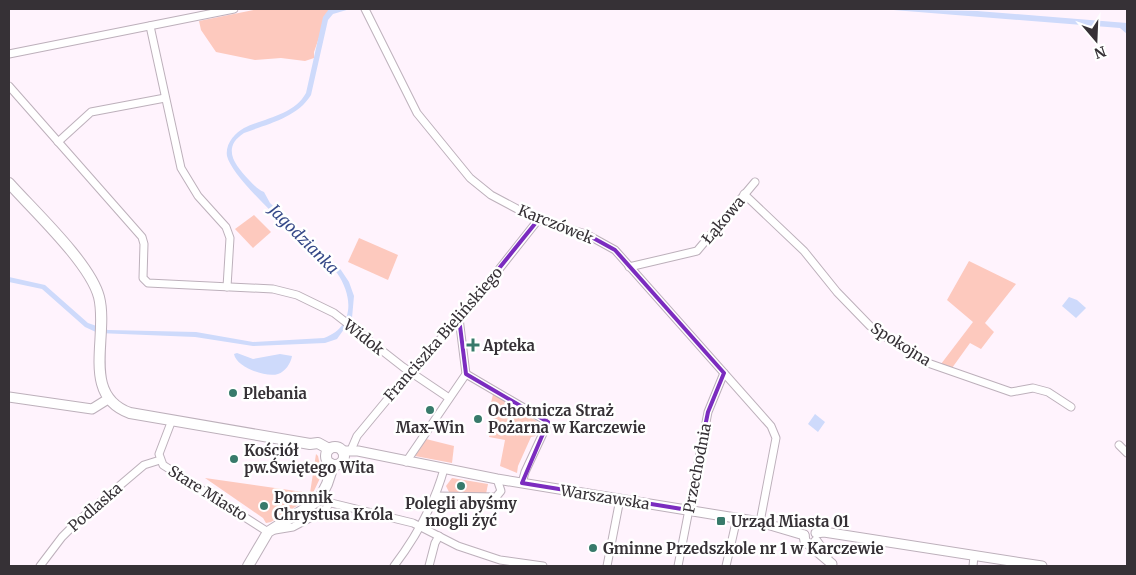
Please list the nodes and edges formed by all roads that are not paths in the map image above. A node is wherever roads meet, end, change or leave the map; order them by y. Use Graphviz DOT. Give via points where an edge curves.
graph roads {
  1 [pos="234,9"];
  2 [pos="365,9"];
  3 [pos="150,26"];
  4 [pos="9,54"];
  5 [pos="9,86"];
  6 [pos="165,98"];
  7 [pos="58,142"];
  8 [pos="755,182"];
  9 [pos="9,183"];
  10 [pos="744,194"];
  11 [pos="538,220"];
  12 [pos="630,267"];
  13 [pos="227,287"];
  14 [pos="459,318"];
  15 [pos="410,372"];
  16 [pos="724,373"];
  17 [pos="466,374"];
  18 [pos="9,397"];
  19 [pos="449,398"];
  20 [pos="108,399"];
  21 [pos="1072,408"];
  22 [pos="172,420"];
  23 [pos="1119,445"];
  24 [pos="1127,453"];
  25 [pos="337,456"];
  26 [pos="160,460"];
  27 [pos="406,462"];
  28 [pos="444,469"];
  29 [pos="497,479"];
  30 [pos="522,483"];
  31 [pos="436,496"];
  32 [pos="620,499"];
  33 [pos="319,500"];
  34 [pos="329,504"];
  35 [pos="688,510"];
  36 [pos="737,518"];
  37 [pos="760,522"];
  38 [pos="420,526"];
  39 [pos="270,531"];
  40 [pos="439,536"];
  41 [pos="811,538"];
  42 [pos="974,556"];
  43 [pos="833,565"];
  44 [pos="40,566"];
  45 [pos="248,566"];
  46 [pos="394,566"];
  47 [pos="429,566"];
  48 [pos="543,566"];
  49 [pos="607,566"];
  50 [pos="678,566"];
  51 [pos="726,566"];
  52 [pos="973,566"];
  53 [pos="1042,566"];
  1 -- 3 [label="street"];
  2 -- 11 [label="street, Karczówek" via="417,113 450,156 491,195"];
  3 -- 4 [label="street"];
  3 -- 6 [label="street"];
  5 -- 7 [label="street"];
  6 -- 7 [label="street" via="91,112"];
  6 -- 13 [label="street" via="186,180 226,227 230,238"];
  7 -- 13 [label="street, Widok" via="142,237 142,278 148,283"];
  8 -- 10 [label="street, Łąkowa"];
  9 -- 20 [label="main road" via="87,270 98,294 102,320 100,377"];
  10 -- 12 [label="street, Łąkowa" via="697,252"];
  10 -- 21 [label="street, Spokojna" via="804,251 870,326 893,342 926,362 1011,392 1033,388 1048,392"];
  11 -- 12 [label="street, Karczówek" via="586,234 615,250"];
  11 -- 14 [label="street, Franciszka Bielińskiego"];
  12 -- 16 [label="street, Karczówek"];
  13 -- 15 [label="street, Widok" via="273,289 316,302"];
  14 -- 15 [label="street, Franciszka Bielińskiego"];
  14 -- 17 [label="street"];
  15 -- 19 [label="street, Widok"];
  15 -- 25 [label="street, Franciszka Bielińskiego"];
  16 -- 35 [label="street, Przechodnia" via="708,412"];
  16 -- 37 [label="street, Karczówek" via="771,426 776,438"];
  17 -- 19 [label="street"];
  17 -- 30 [label="street" via="545,422 546,427"];
  18 -- 20 [label="street" via="92,409"];
  19 -- 27 [label="street"];
  20 -- 22 [label="main road" via="130,413"];
  22 -- 25 [label="main road" via="318,443"];
  22 -- 26 [label="street, Stare Miasto" via="160,450"];
  23 -- 24 [label="street"];
  25 -- 27 [label="street, Warszawska" via="379,457"];
  25 -- 33 [label="main road"];
  26 -- 39 [label="street, Stare Miasto" via="176,474"];
  26 -- 44 [label="street, Podlaska" via="144,465 78,521"];
  27 -- 28 [label="street, Warszawska"];
  28 -- 29 [label="street, Warszawska"];
  28 -- 31 [label="street"];
  29 -- 30 [label="street, Warszawska"];
  29 -- 31 [label="street" via="501,490 496,497"];
  30 -- 32 [label="street, Warszawska"];
  31 -- 38 [label="street"];
  32 -- 35 [label="street, Warszawska"];
  32 -- 49 [label="street"];
  33 -- 34 [label="street"];
  33 -- 39 [label="main road"];
  34 -- 38 [label="street" via="386,515"];
  34 -- 39 [label="street" via="325,510 293,528"];
  35 -- 36 [label="street, Warszawska"];
  35 -- 50 [label="street, Przechodnia"];
  36 -- 37 [label="street, Warszawska"];
  36 -- 51 [label="street"];
  37 -- 41 [label="street, Warszawska"];
  38 -- 40 [label="street"];
  38 -- 46 [label="street"];
  39 -- 45 [label="main road"];
  40 -- 47 [label="street"];
  40 -- 48 [label="street" via="500,560"];
  41 -- 42 [label="street" via="824,532"];
  41 -- 43 [label="street"];
  42 -- 52 [label="street"];
  42 -- 53 [label="street"];
}
